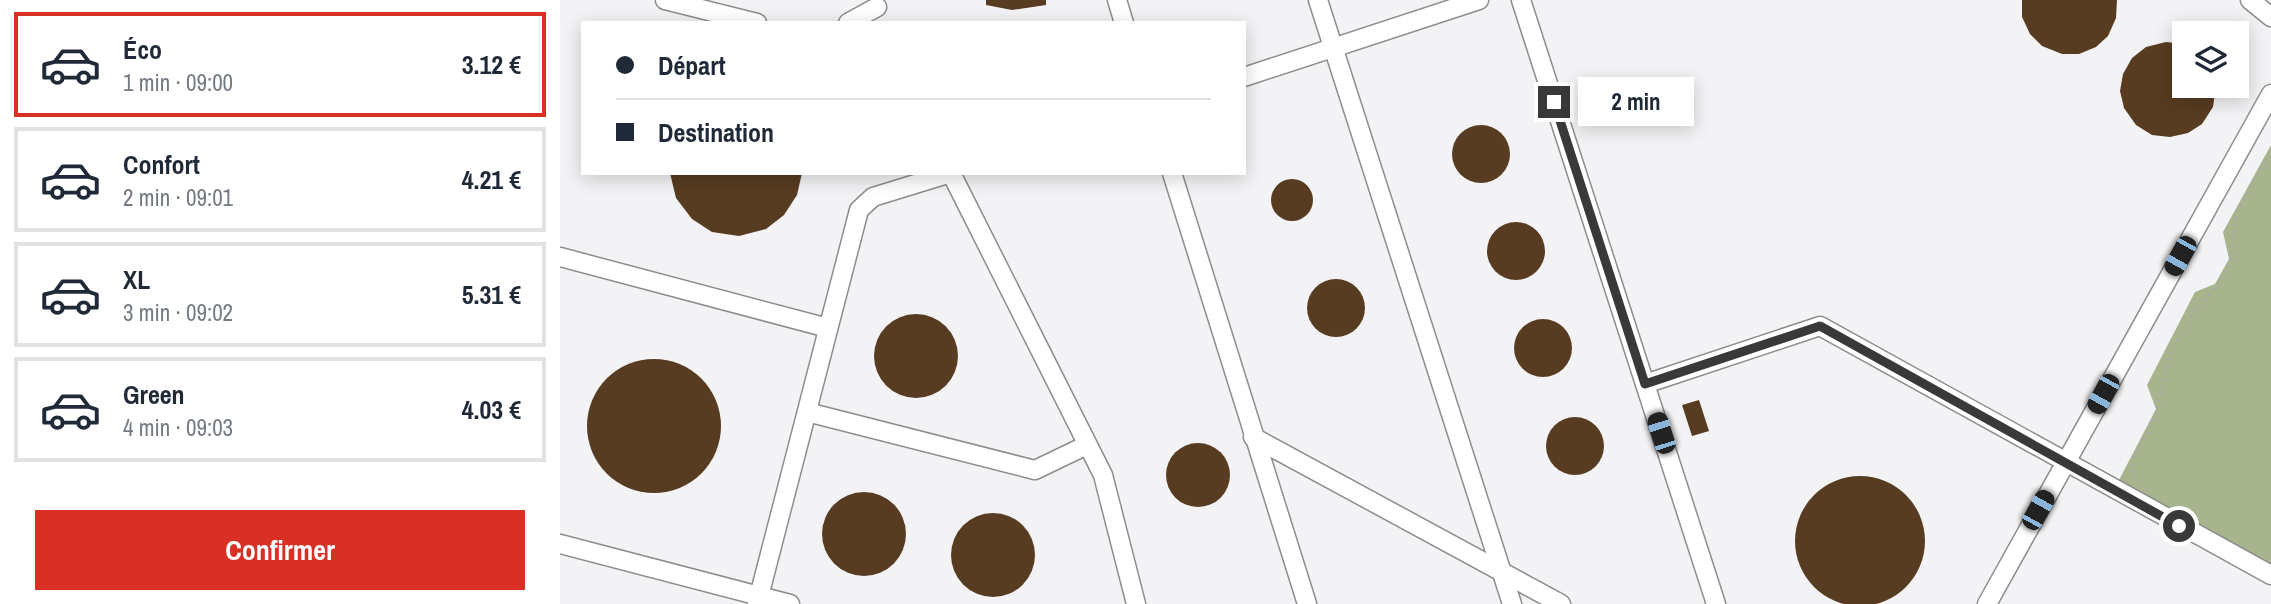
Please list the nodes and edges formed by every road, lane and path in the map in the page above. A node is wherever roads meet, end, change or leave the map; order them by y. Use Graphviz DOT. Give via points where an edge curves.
graph roads {
  1 [pos="665,0"];
  2 [pos="1117,0"];
  3 [pos="1318,0"];
  4 [pos="1479,0"];
  5 [pos="1521,0"];
  6 [pos="2250,0"];
  7 [pos="879,10"];
  8 [pos="2271,17"];
  9 [pos="749,21"];
  10 [pos="851,21"];
  11 [pos="1123,21"];
  12 [pos="1333,48"];
  13 [pos="1246,76"];
  14 [pos="2271,94"];
  15 [pos="2271,151"];
  16 [pos="944,175"];
  17 [pos="952,175"];
  18 [pos="1173,175"];
  19 [pos="560,257"];
  20 [pos="828,328"];
  21 [pos="1645,384"];
  22 [pos="807,412"];
  23 [pos="1253,437"];
  24 [pos="1087,446"];
  25 [pos="2064,464"];
  26 [pos="2139,484"];
  27 [pos="560,544"];
  28 [pos="1501,570"];
  29 [pos="2271,575"];
  30 [pos="758,600"];
  31 [pos="790,604"];
  32 [pos="1136,604"];
  33 [pos="1307,604"];
  34 [pos="1512,604"];
  35 [pos="1561,604"];
  36 [pos="1716,604"];
  37 [pos="1987,604"];
  1 -- 9 [label="lane"];
  2 -- 11 [label="lane"];
  3 -- 12 [label="lane"];
  4 -- 12 [label="lane"];
  5 -- 21 [label="lane"];
  6 -- 8 [label="lane"];
  7 -- 10 [label="lane"];
  12 -- 13 [label="lane"];
  12 -- 28 [label="lane"];
  14 -- 25 [label="lane"];
  15 -- 26 [label="path" via="2238,209 2231,260 2172,349 2152,424 2134,455 2132,474"];
  16 -- 20 [label="lane" via="873,197 859,210"];
  17 -- 24 [label="lane"];
  18 -- 23 [label="lane"];
  19 -- 20 [label="lane"];
  20 -- 22 [label="lane"];
  21 -- 25 [label="lane" via="1820,326"];
  21 -- 36 [label="lane"];
  22 -- 24 [label="lane" via="1035,470"];
  22 -- 30 [label="lane"];
  23 -- 28 [label="lane"];
  23 -- 33 [label="lane"];
  24 -- 32 [label="lane" via="1103,475"];
  25 -- 29 [label="lane"];
  25 -- 37 [label="lane"];
  27 -- 30 [label="lane"];
  28 -- 34 [label="lane"];
  28 -- 35 [label="lane"];
  30 -- 31 [label="lane"];
}
